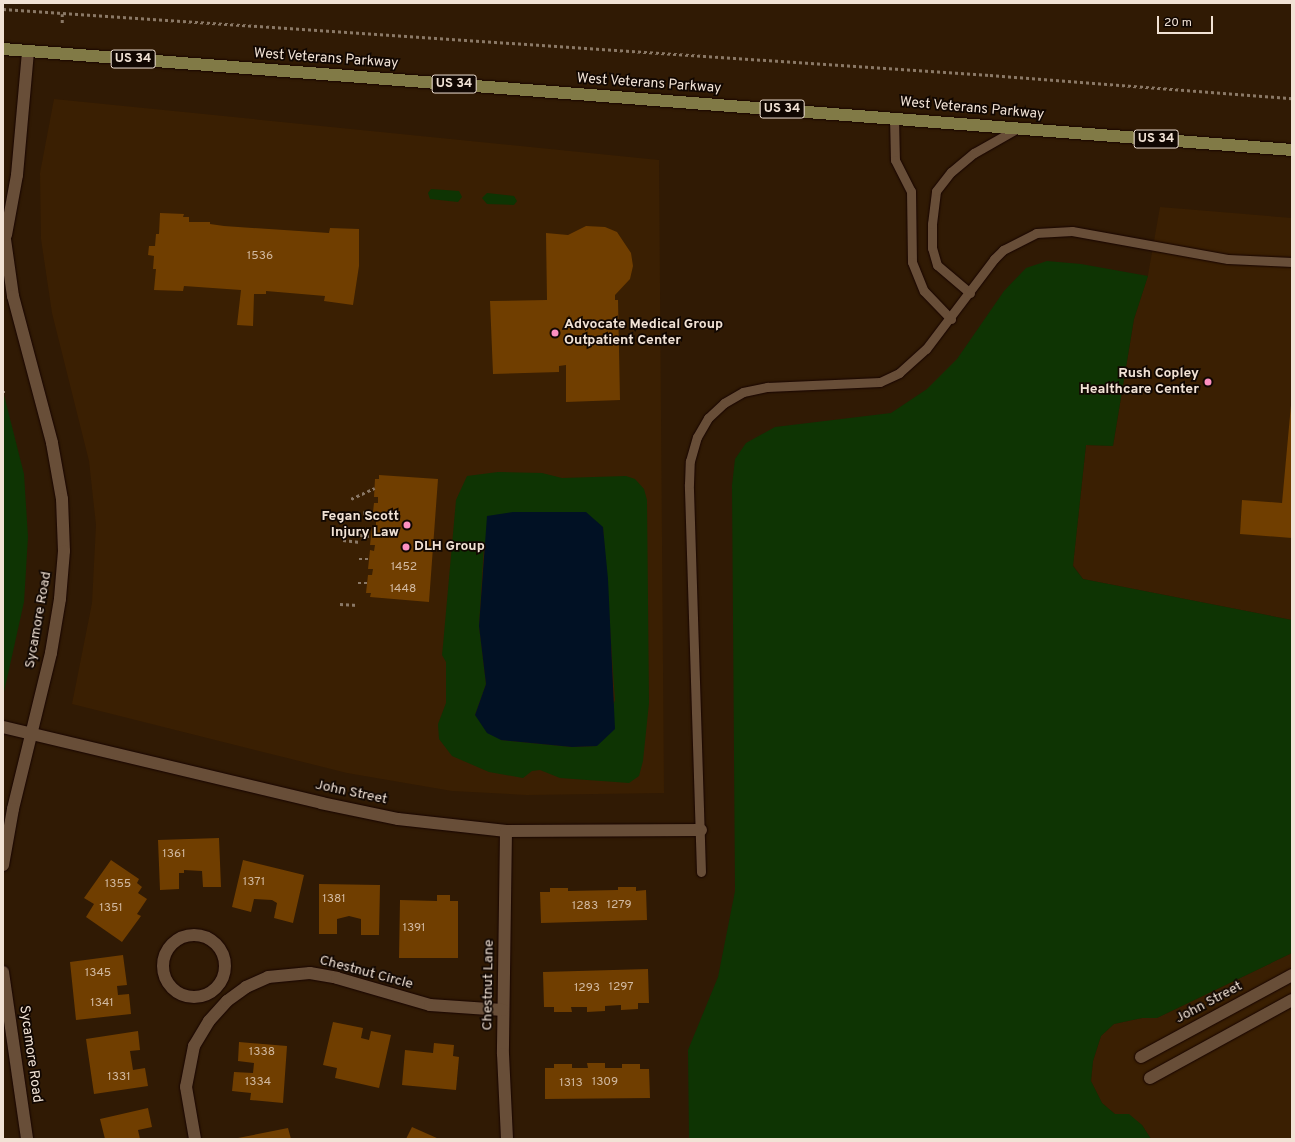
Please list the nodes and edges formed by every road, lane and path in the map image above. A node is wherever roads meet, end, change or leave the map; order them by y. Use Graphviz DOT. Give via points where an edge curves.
graph roads {
  1 [pos="3,9"];
  2 [pos="62,14"];
  3 [pos="62,23"];
  4 [pos="3,48"];
  5 [pos="28,51"];
  6 [pos="1292,98"];
  7 [pos="894,117"];
  8 [pos="1019,128"];
  9 [pos="1292,150"];
  10 [pos="3,225"];
  11 [pos="6,238"];
  12 [pos="1292,262"];
  13 [pos="970,293"];
  14 [pos="951,319"];
  15 [pos="375,488"];
  16 [pos="351,499"];
  17 [pos="373,512"];
  18 [pos="357,513"];
  19 [pos="360,535"];
  20 [pos="371,536"];
  21 [pos="343,540"];
  22 [pos="360,542"];
  23 [pos="359,559"];
  24 [pos="369,559"];
  25 [pos="358,583"];
  26 [pos="367,583"];
  27 [pos="340,604"];
  28 [pos="358,604"];
  29 [pos="3,727"];
  30 [pos="30,732"];
  31 [pos="701,830"];
  32 [pos="506,831"];
  33 [pos="3,865"];
  34 [pos="701,872"];
  35 [pos="3,972"];
  36 [pos="1292,975"];
  37 [pos="215,988"];
  38 [pos="1292,1000"];
  39 [pos="227,1001"];
  40 [pos="5,1010"];
  41 [pos="503,1010"];
  42 [pos="1141,1057"];
  43 [pos="1150,1078"];
  44 [pos="27,1139"];
  45 [pos="195,1139"];
  46 [pos="507,1139"];
  1 -- 2 [label="path"];
  2 -- 3 [label="path"];
  2 -- 6 [label="path" via="990,75"];
  4 -- 5 [label="main road, West Veterans Parkway / US 34"];
  5 -- 7 [label="main road, West Veterans Parkway / US 34"];
  5 -- 11 [label="street, Sycamore Road" via="18,175"];
  7 -- 8 [label="main road, West Veterans Parkway / US 34"];
  7 -- 14 [label="lane" via="895,160 911,191 912,262 924,291"];
  8 -- 9 [label="main road, West Veterans Parkway / US 34"];
  8 -- 13 [label="lane" via="974,153 951,172 936,192 932,242 937,265"];
  10 -- 11 [label="street, Sycamore Road"];
  11 -- 30 [label="street, Sycamore Road" via="13,296 52,443 62,499 64,551 60,599 50,653"];
  12 -- 13 [label="lane" via="1228,259 1054,230 1036,233 1004,250"];
  13 -- 14 [label="lane"];
  14 -- 31 [label="lane" via="926,349 899,373 880,382 767,387 743,392 724,403 708,418 697,437 690,461 688,484"];
  15 -- 16 [label="path"];
  17 -- 18 [label="path"];
  19 -- 20 [label="path"];
  21 -- 22 [label="path"];
  23 -- 24 [label="path"];
  25 -- 26 [label="path"];
  27 -- 28 [label="path"];
  29 -- 30 [label="street, John Street"];
  30 -- 32 [label="street, John Street" via="321,803 398,818"];
  30 -- 33 [label="street, Sycamore Road"];
  31 -- 32 [label="street, John Street"];
  31 -- 34 [label="lane"];
  32 -- 41 [label="street, Chestnut Lane"];
  35 -- 40 [label="street, Sycamore Road"];
  36 -- 42 [label="street, John Street"];
  37 -- 37 [label="street" via="225,969 222,952 215,943 206,937 190,935 179,938 170,945 165,953 163,972 174,990 190,997 200,996"];
  37 -- 39 [label="street"];
  38 -- 43 [label="street"];
  39 -- 41 [label="street, Chestnut Circle" via="246,987 268,977 310,973 337,978 430,1005"];
  39 -- 45 [label="street, Chestnut Circle" via="200,1033 190,1061 186,1093"];
  40 -- 44 [label="street, Sycamore Road"];
  41 -- 46 [label="street, Chestnut Lane"];
}
